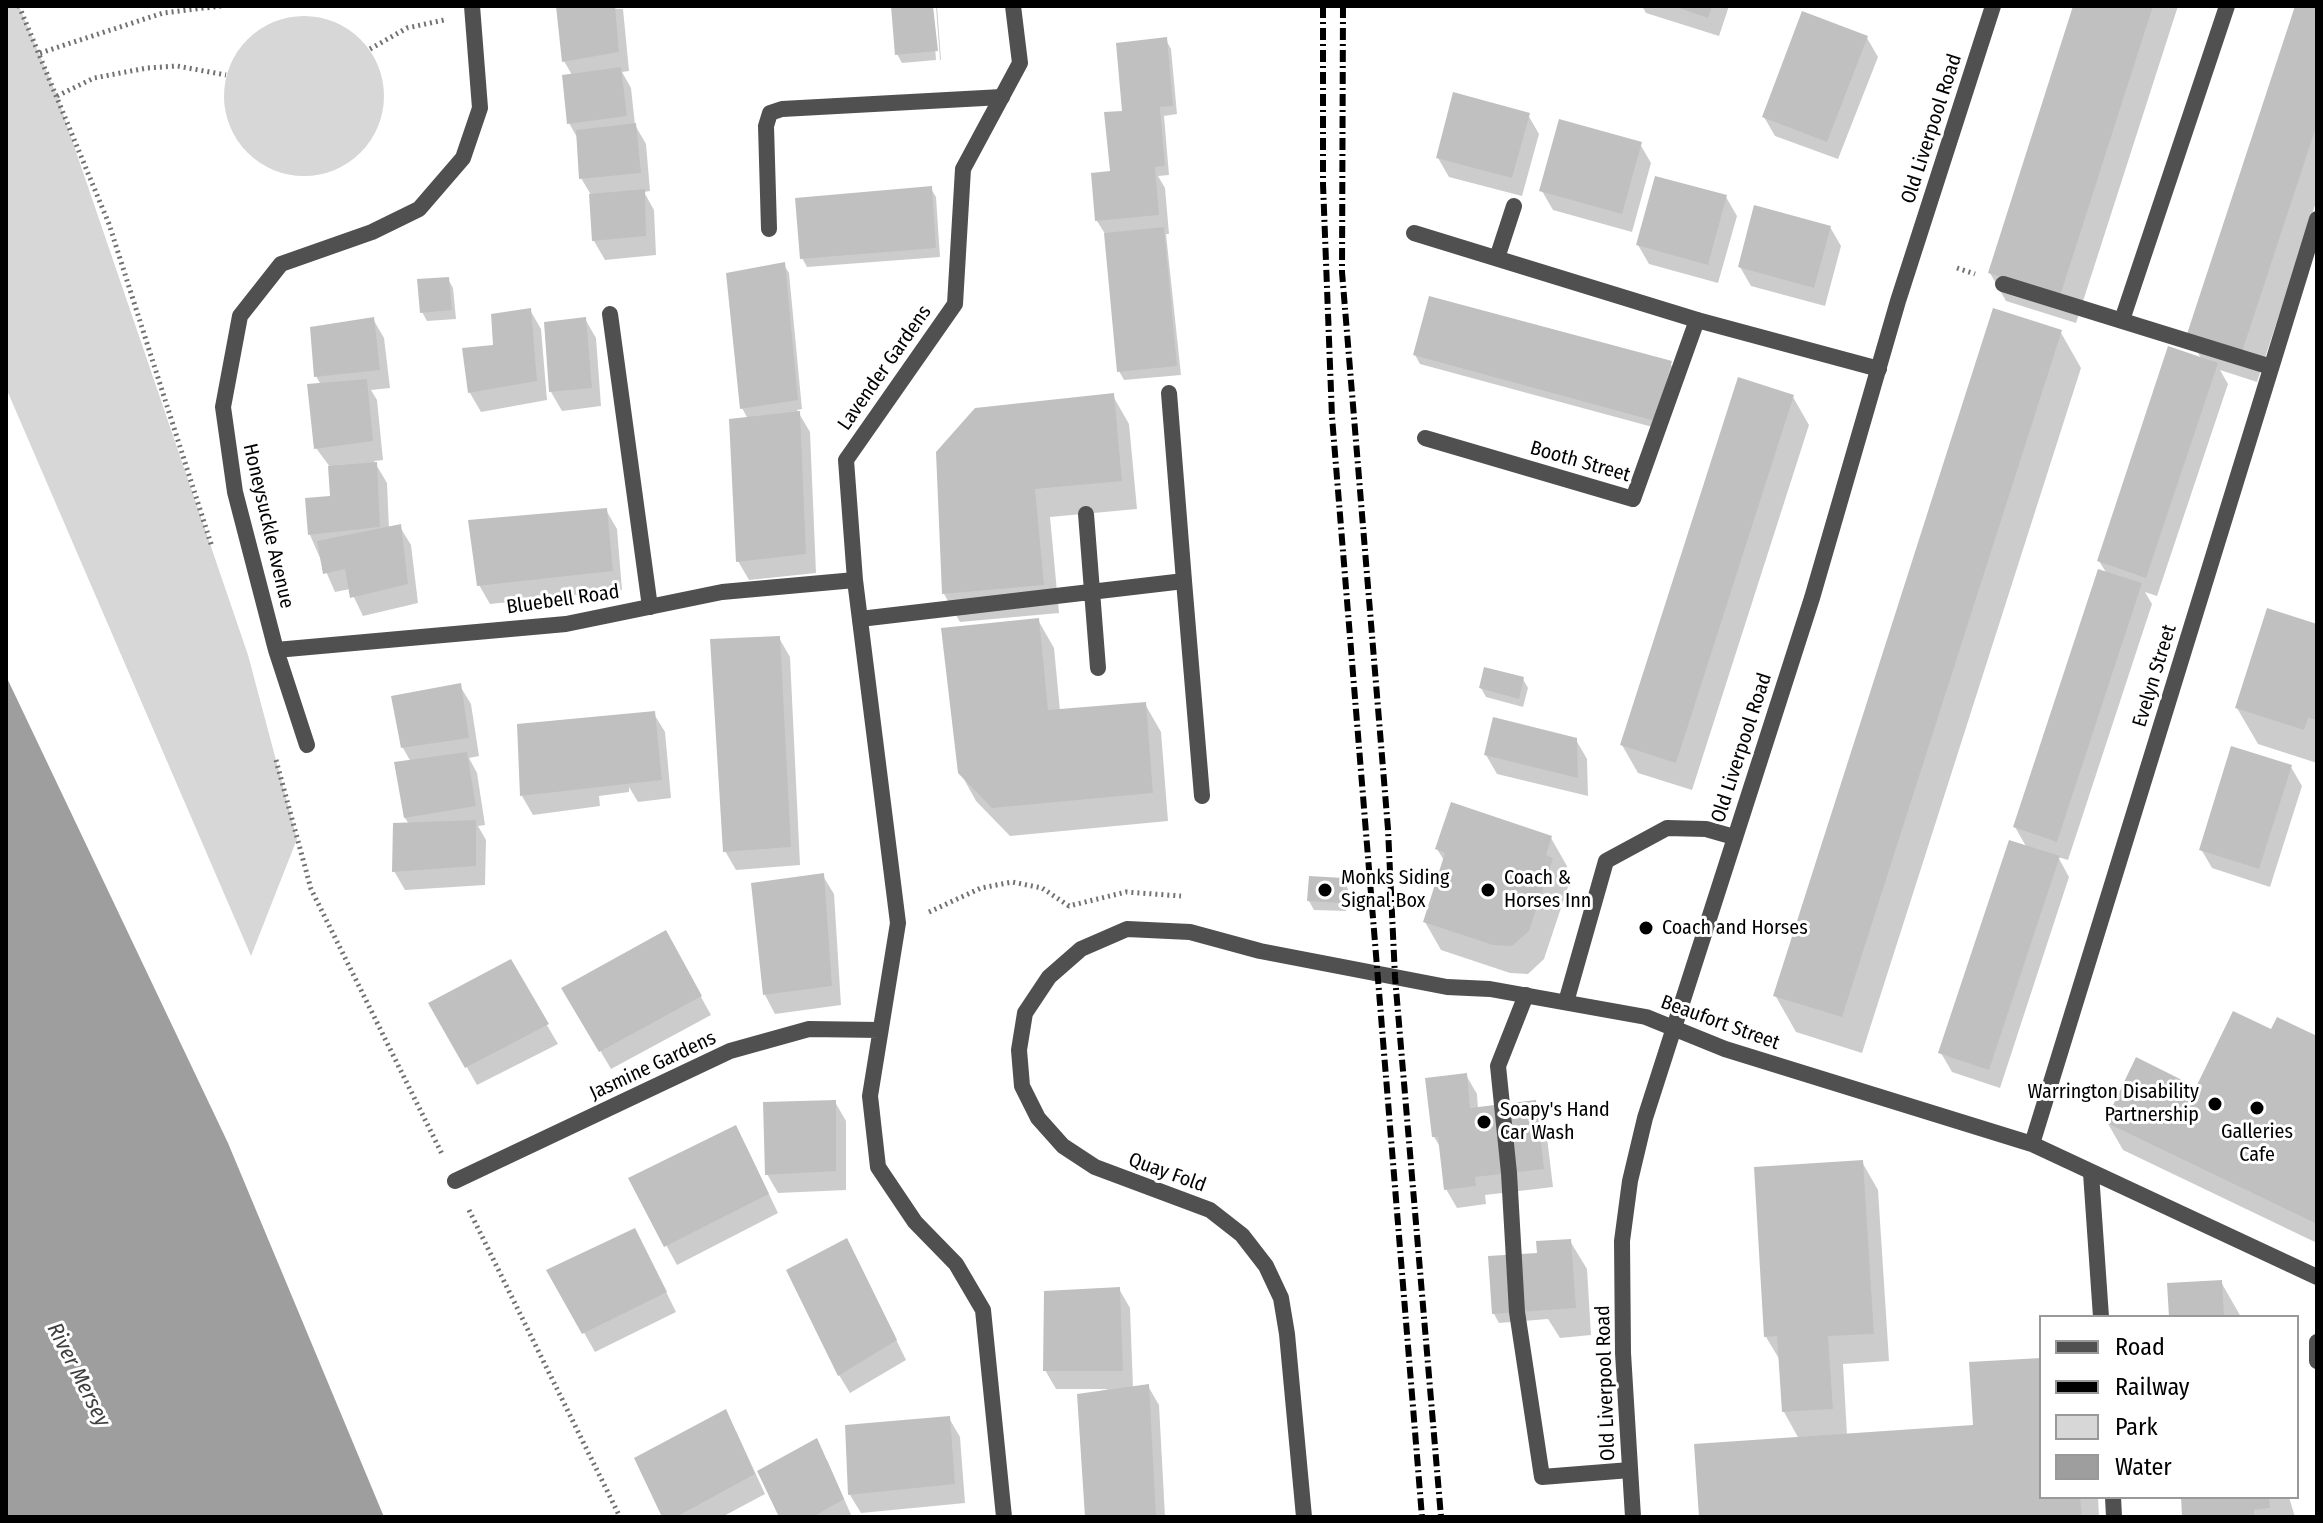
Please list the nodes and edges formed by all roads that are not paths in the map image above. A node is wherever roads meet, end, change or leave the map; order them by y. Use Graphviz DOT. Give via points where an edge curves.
graph roads {
  1 [pos="1013,6"];
  2 [pos="1993,6"];
  3 [pos="2227,6"];
  4 [pos="472,11"];
  5 [pos="1002,97"];
  6 [pos="1514,206"];
  7 [pos="2317,219"];
  8 [pos="769,229"];
  9 [pos="1414,233"];
  10 [pos="1497,258"];
  11 [pos="2003,284"];
  12 [pos="610,314"];
  13 [pos="1697,320"];
  14 [pos="2122,320"];
  15 [pos="2271,367"];
  16 [pos="1879,369"];
  17 [pos="1169,393"];
  18 [pos="1425,438"];
  19 [pos="1086,514"];
  20 [pos="855,580"];
  21 [pos="1184,581"];
  22 [pos="1093,592"];
  23 [pos="650,607"];
  24 [pos="860,619"];
  25 [pos="276,650"];
  26 [pos="1098,668"];
  27 [pos="307,745"];
  28 [pos="1202,796"];
  29 [pos="1734,837"];
  30 [pos="1081,949"];
  31 [pos="1526,995"];
  32 [pos="1566,1002"];
  33 [pos="1672,1027"];
  34 [pos="880,1030"];
  35 [pos="2032,1144"];
  36 [pos="2091,1173"];
  37 [pos="455,1181"];
  38 [pos="2317,1277"];
  39 [pos="2101,1315"];
  40 [pos="2317,1342"];
  41 [pos="2317,1361"];
  42 [pos="1630,1470"];
  43 [pos="1004,1517"];
  44 [pos="1304,1517"];
  45 [pos="1633,1517"];
  1 -- 5 [label="street, Lavender Gardens" via="1020,63"];
  2 -- 16 [label="street, Old Liverpool Road"];
  3 -- 14 [label="street"];
  4 -- 25 [label="street, Honeysuckle Avenue" via="480,108 463,158 419,209 281,264 240,316 223,407 235,492"];
  5 -- 8 [label="street" via="770,113"];
  5 -- 20 [label="street, Lavender Gardens" via="963,169 955,304 846,460"];
  6 -- 10 [label="street"];
  7 -- 15 [label="street, Evelyn Street"];
  9 -- 10 [label="street"];
  10 -- 13 [label="street"];
  11 -- 14 [label="street"];
  12 -- 23 [label="street"];
  13 -- 16 [label="street"];
  13 -- 18 [label="street, Booth Street" via="1633,499"];
  14 -- 15 [label="street"];
  15 -- 35 [label="street, Evelyn Street"];
  16 -- 29 [label="street, Old Liverpool Road"];
  17 -- 21 [label="street"];
  19 -- 22 [label="street"];
  20 -- 23 [label="street, Bluebell Road" via="722,592"];
  20 -- 24 [label="street, Lavender Gardens"];
  21 -- 22 [label="street"];
  21 -- 28 [label="street"];
  22 -- 24 [label="street"];
  22 -- 26 [label="street"];
  23 -- 25 [label="street, Bluebell Road" via="566,624"];
  24 -- 34 [label="street, Lavender Gardens" via="898,923"];
  25 -- 27 [label="street, Honeysuckle Avenue"];
  29 -- 32 [label="street" via="1706,829 1667,828 1606,861"];
  29 -- 33 [label="street, Old Liverpool Road"];
  30 -- 31 [label="street, Beaufort Street" via="1127,929 1190,932 1447,987"];
  30 -- 44 [label="street, Quay Fold" via="1049,977 1025,1013 1019,1050 1022,1086 1038,1118 1063,1146 1095,1167 1210,1210 1242,1235 1266,1266 1281,1298 1287,1334"];
  31 -- 32 [label="street, Beaufort Street"];
  31 -- 42 [label="street" via="1498,1066 1498,1079 1517,1312 1542,1477"];
  32 -- 33 [label="street, Beaufort Street"];
  33 -- 35 [label="street, Beaufort Street" via="1725,1049"];
  33 -- 42 [label="street, Old Liverpool Road" via="1630,1181 1622,1241"];
  34 -- 37 [label="street, Jasmine Gardens" via="809,1029 730,1051"];
  34 -- 43 [label="street, Lavender Gardens" via="870,1096 878,1167 915,1222 956,1264 983,1310"];
  35 -- 36 [label="street, Beaufort Street"];
  36 -- 38 [label="street, Beaufort Street"];
  36 -- 39 [label="street"];
  40 -- 41 [label="street"];
  42 -- 45 [label="street, Old Liverpool Road"];
}
